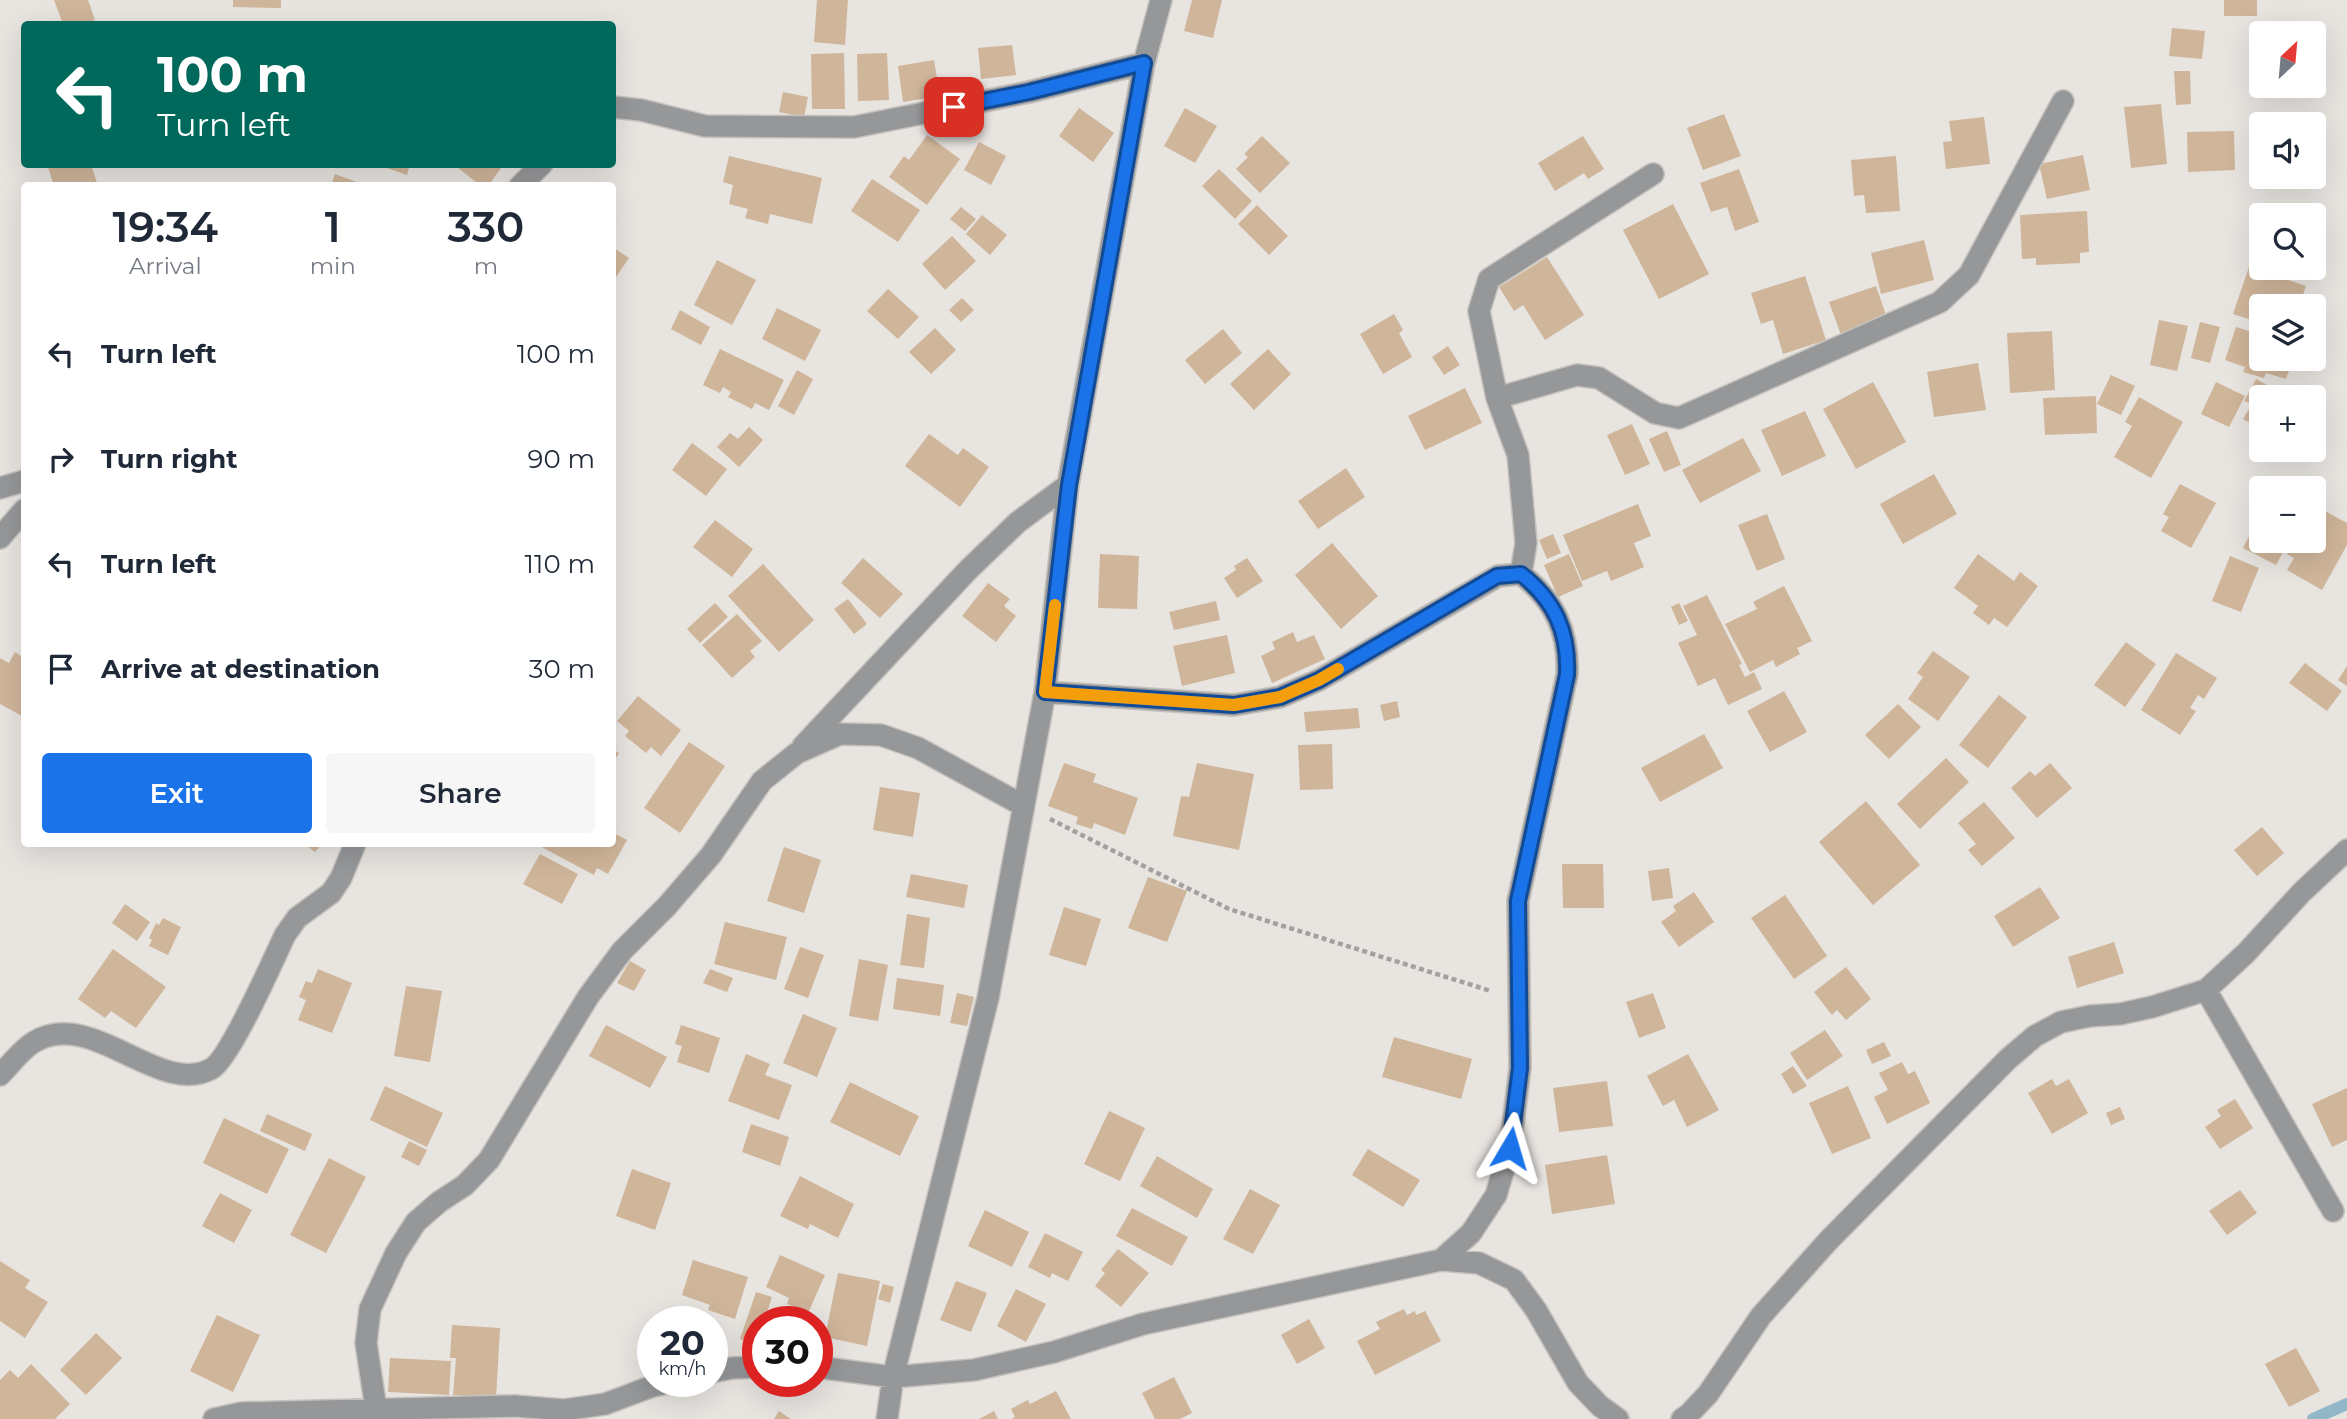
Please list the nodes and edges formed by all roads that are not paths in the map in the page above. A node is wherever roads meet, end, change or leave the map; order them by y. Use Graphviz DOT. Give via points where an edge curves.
graph roads {
  1 [pos="1161,0"];
  2 [pos="1144,63"];
  3 [pos="2063,101"];
  4 [pos="616,107"];
  5 [pos="538,168"];
  6 [pos="1653,174"];
  7 [pos="524,182"];
  8 [pos="1497,398"];
  9 [pos="21,482"];
  10 [pos="1069,485"];
  11 [pos="0,488"];
  12 [pos="21,514"];
  13 [pos="0,538"];
  14 [pos="1521,574"];
  15 [pos="1045,692"];
  16 [pos="797,753"];
  17 [pos="1022,805"];
  18 [pos="354,847"];
  19 [pos="2347,850"];
  20 [pos="2206,990"];
  21 [pos="0,1075"];
  22 [pos="2333,1211"];
  23 [pos="1441,1260"];
  24 [pos="833,1369"];
  25 [pos="893,1377"];
  26 [pos="637,1392"];
  27 [pos="376,1409"];
  28 [pos="214,1419"];
  29 [pos="887,1419"];
  30 [pos="1618,1419"];
  31 [pos="1682,1419"];
  1 -- 2 [label="street"];
  2 -- 4 [label="street" via="1029,92 854,127 705,126"];
  2 -- 10 [label="street"];
  3 -- 8 [label="street" via="1969,275 1940,302 1679,418 1655,413 1599,378 1577,375"];
  5 -- 7 [label="street"];
  6 -- 8 [label="street" via="1489,278 1479,311"];
  8 -- 14 [label="street" via="1518,455 1526,543"];
  9 -- 11 [label="street"];
  10 -- 15 [label="street"];
  10 -- 16 [label="street" via="1018,522 968,570"];
  12 -- 13 [label="street"];
  14 -- 15 [label="street" via="1497,576 1319,680 1280,697 1234,705"];
  14 -- 23 [label="street" via="1541,589 1556,615 1568,652 1567,675 1518,901 1520,1068 1510,1148 1496,1195 1471,1233"];
  15 -- 17 [label="street"];
  16 -- 17 [label="street" via="840,734 881,735 918,748"];
  16 -- 27 [label="street" via="762,781 712,855 622,951 489,1160 465,1185 416,1222 396,1253 370,1309 366,1343"];
  17 -- 25 [label="street" via="988,998"];
  18 -- 21 [label="street" via="331,893 297,918 285,935 228,1051 211,1069 188,1075 165,1071 83,1035 55,1032 33,1042"];
  19 -- 20 [label="street"];
  20 -- 22 [label="street"];
  20 -- 31 [label="street" via="2152,1007 2061,1022 2035,1036 1828,1241 1762,1316 1708,1394"];
  23 -- 25 [label="street" via="1143,1324 1054,1352 974,1370"];
  23 -- 30 [label="street" via="1479,1263 1514,1280 1578,1383"];
  24 -- 25 [label="street"];
  25 -- 29 [label="street"];
  26 -- 27 [label="street" via="605,1404 564,1409"];
  27 -- 28 [label="street" via="241,1413"];
}
